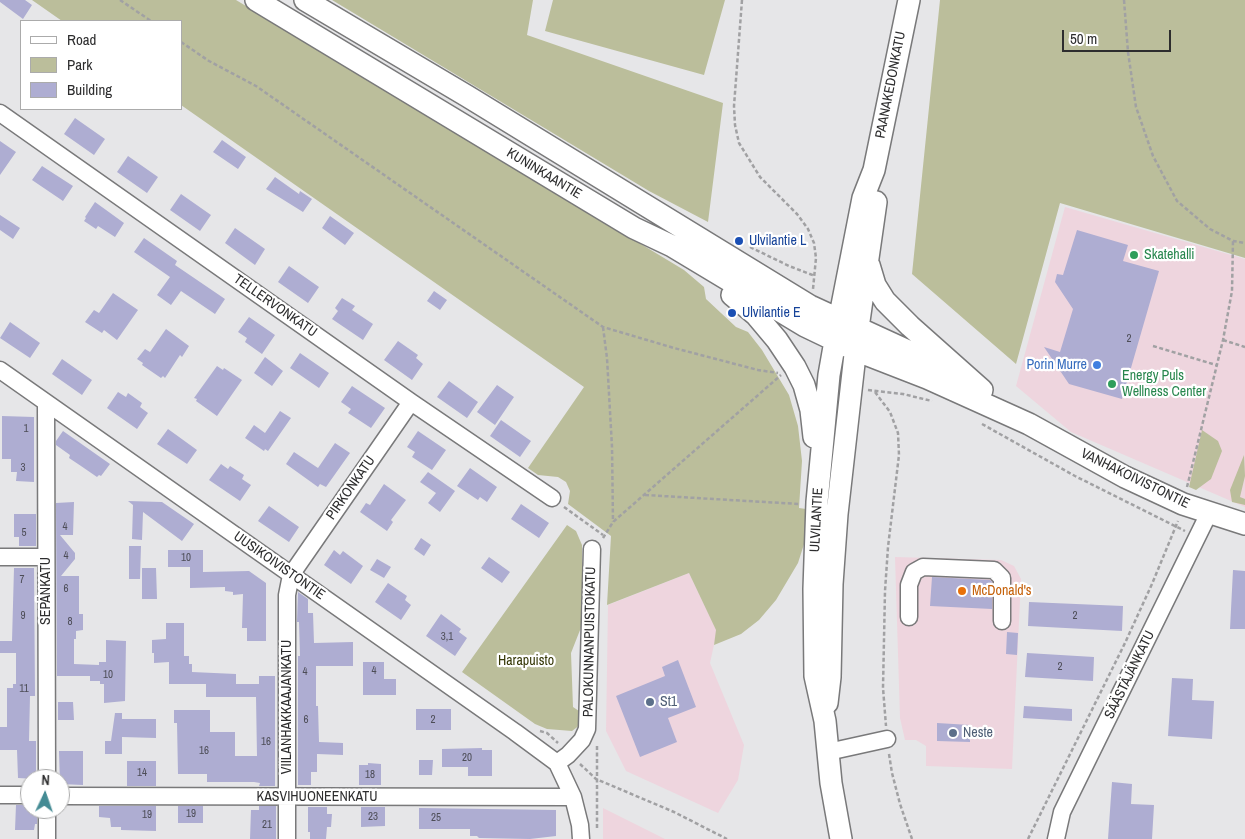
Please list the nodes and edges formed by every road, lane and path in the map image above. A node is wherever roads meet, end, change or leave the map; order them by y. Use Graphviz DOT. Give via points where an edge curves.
graph roads {
  1 [pos="120,0"];
  2 [pos="256,0"];
  3 [pos="305,0"];
  4 [pos="742,0"];
  5 [pos="909,0"];
  6 [pos="1124,0"];
  7 [pos="150,20"];
  8 [pos="182,43"];
  9 [pos="0,113"];
  10 [pos="874,170"];
  11 [pos="634,228"];
  12 [pos="1233,240"];
  13 [pos="1245,243"];
  14 [pos="746,244"];
  15 [pos="868,261"];
  16 [pos="815,276"];
  17 [pos="810,306"];
  18 [pos="849,324"];
  19 [pos="603,327"];
  20 [pos="1223,340"];
  21 [pos="835,341"];
  22 [pos="1153,346"];
  23 [pos="1245,347"];
  24 [pos="855,350"];
  25 [pos="1216,365"];
  26 [pos="777,367"];
  27 [pos="0,370"];
  28 [pos="782,374"];
  29 [pos="851,386"];
  30 [pos="982,390"];
  31 [pos="876,392"];
  32 [pos="411,402"];
  33 [pos="935,402"];
  34 [pos="46,403"];
  35 [pos="974,420"];
  36 [pos="1029,424"];
  37 [pos="645,495"];
  38 [pos="552,498"];
  39 [pos="809,503"];
  40 [pos="1183,504"];
  41 [pos="1210,513"];
  42 [pos="613,522"];
  43 [pos="1245,524"];
  44 [pos="1175,527"];
  45 [pos="1200,533"];
  46 [pos="603,535"];
  47 [pos="597,547"];
  48 [pos="0,557"];
  49 [pos="46,557"];
  50 [pos="291,575"];
  51 [pos="1002,613"];
  52 [pos="909,617"];
  53 [pos="825,721"];
  54 [pos="888,739"];
  55 [pos="597,742"];
  56 [pos="828,752"];
  57 [pos="557,763"];
  58 [pos="47,769"];
  59 [pos="0,795"];
  60 [pos="20,795"];
  61 [pos="70,796"];
  62 [pos="287,797"];
  63 [pos="574,797"];
  64 [pos="47,819"];
  65 [pos="597,830"];
  66 [pos="47,839"];
  67 [pos="287,839"];
  68 [pos="581,839"];
  69 [pos="841,839"];
  70 [pos="912,839"];
  71 [pos="1028,839"];
  72 [pos="1056,839"];
  1 -- 7 [label="path"];
  2 -- 11 [label="main road, KUNINKAANTIE"];
  3 -- 17 [label="main road, KUNINKAANTIE"];
  4 -- 16 [label="path" via="734,106 739,143 760,177 808,229 814,243"];
  5 -- 10 [label="main road, PAANAKEDONKATU"];
  6 -- 12 [label="path" via="1136,107 1152,156 1177,201 1210,229"];
  8 -- 19 [label="path" via="256,86"];
  9 -- 32 [label="street, TELLERVONKATU"];
  10 -- 15 [label="main road, PAANAKEDONKATU" via="876,201"];
  10 -- 18 [label="main road, PAANAKEDONKATU" via="863,198"];
  11 -- 21 [label="main road, KUNINKAANTIE" via="672,246"];
  11 -- 39 [label="main road" via="734,296 756,315 795,367 812,410 814,435"];
  12 -- 13 [label="path"];
  12 -- 20 [label="path" via="1232,291"];
  14 -- 16 [label="path"];
  15 -- 18 [label="main road, PAANAKEDONKATU"];
  15 -- 30 [label="main road" via="875,285 885,301"];
  16 -- 17 [label="path"];
  17 -- 18 [label="main road, KUNINKAANTIE"];
  18 -- 21 [label="main road, ULVILANTIE"];
  18 -- 24 [label="main road, ULVILANTIE"];
  18 -- 30 [label="main road, VANHAKOIVISTONTIE"];
  19 -- 28 [label="path"];
  19 -- 42 [label="path" via="612,447"];
  20 -- 23 [label="path"];
  20 -- 25 [label="path"];
  21 -- 24 [label="main road, VANHAKOIVISTONTIE"];
  21 -- 39 [label="main road, ULVILANTIE"];
  22 -- 25 [label="path"];
  24 -- 29 [label="main road, ULVILANTIE"];
  24 -- 36 [label="main road, VANHAKOIVISTONTIE"];
  25 -- 40 [label="path"];
  26 -- 28 [label="path"];
  27 -- 34 [label="street, UUSIKOIVISTONTIE"];
  28 -- 37 [label="path"];
  29 -- 31 [label="path"];
  29 -- 53 [label="main road, ULVILANTIE" via="837,514"];
  30 -- 36 [label="main road, VANHAKOIVISTONTIE"];
  31 -- 33 [label="path" via="903,394"];
  31 -- 54 [label="path" via="890,412 898,434 899,455 885,591 883,688"];
  32 -- 38 [label="street, TELLERVONKATU"];
  32 -- 50 [label="street, PIRKONKATU"];
  34 -- 49 [label="street, SEPÄNKATU"];
  34 -- 50 [label="street, UUSIKOIVISTONTIE"];
  35 -- 44 [label="path"];
  36 -- 40 [label="main road, VANHAKOIVISTONTIE"];
  37 -- 39 [label="path"];
  37 -- 42 [label="path"];
  38 -- 46 [label="path"];
  39 -- 53 [label="main road, ULVILANTIE" via="815,676"];
  40 -- 41 [label="main road, VANHAKOIVISTONTIE"];
  40 -- 44 [label="path"];
  41 -- 43 [label="main road, VANHAKOIVISTONTIE"];
  41 -- 45 [label="street, SÄÄSTÄJÄNKATU"];
  42 -- 46 [label="path"];
  44 -- 45 [label="path" via="1185,532"];
  44 -- 71 [label="path" via="1125,643"];
  45 -- 72 [label="street, SÄÄSTÄJÄNKATU" via="1062,812"];
  46 -- 47 [label="path"];
  47 -- 57 [label="street, PALOKUNNANPUISTOKATU" via="587,729 582,740"];
  48 -- 49 [label="street"];
  49 -- 58 [label="street, SEPÄNKATU"];
  50 -- 57 [label="street, UUSIKOIVISTONTIE"];
  50 -- 62 [label="street, VIILANHAKKAAJANKATU" via="287,595"];
  51 -- 52 [label="street" via="1002,578 994,570 924,566 914,572 909,585"];
  53 -- 56 [label="main road, ULVILANTIE"];
  54 -- 56 [label="street"];
  54 -- 70 [label="path" via="892,773"];
  55 -- 65 [label="path"];
  56 -- 69 [label="main road, ULVILANTIE"];
  57 -- 63 [label="street"];
  59 -- 60 [label="street"];
  61 -- 62 [label="street, KASVIHUONEENKATU"];
  62 -- 63 [label="street, KASVIHUONEENKATU"];
  62 -- 67 [label="street, VIILANHAKKAAJANKATU"];
  63 -- 68 [label="street"];
  64 -- 66 [label="street"];
}
